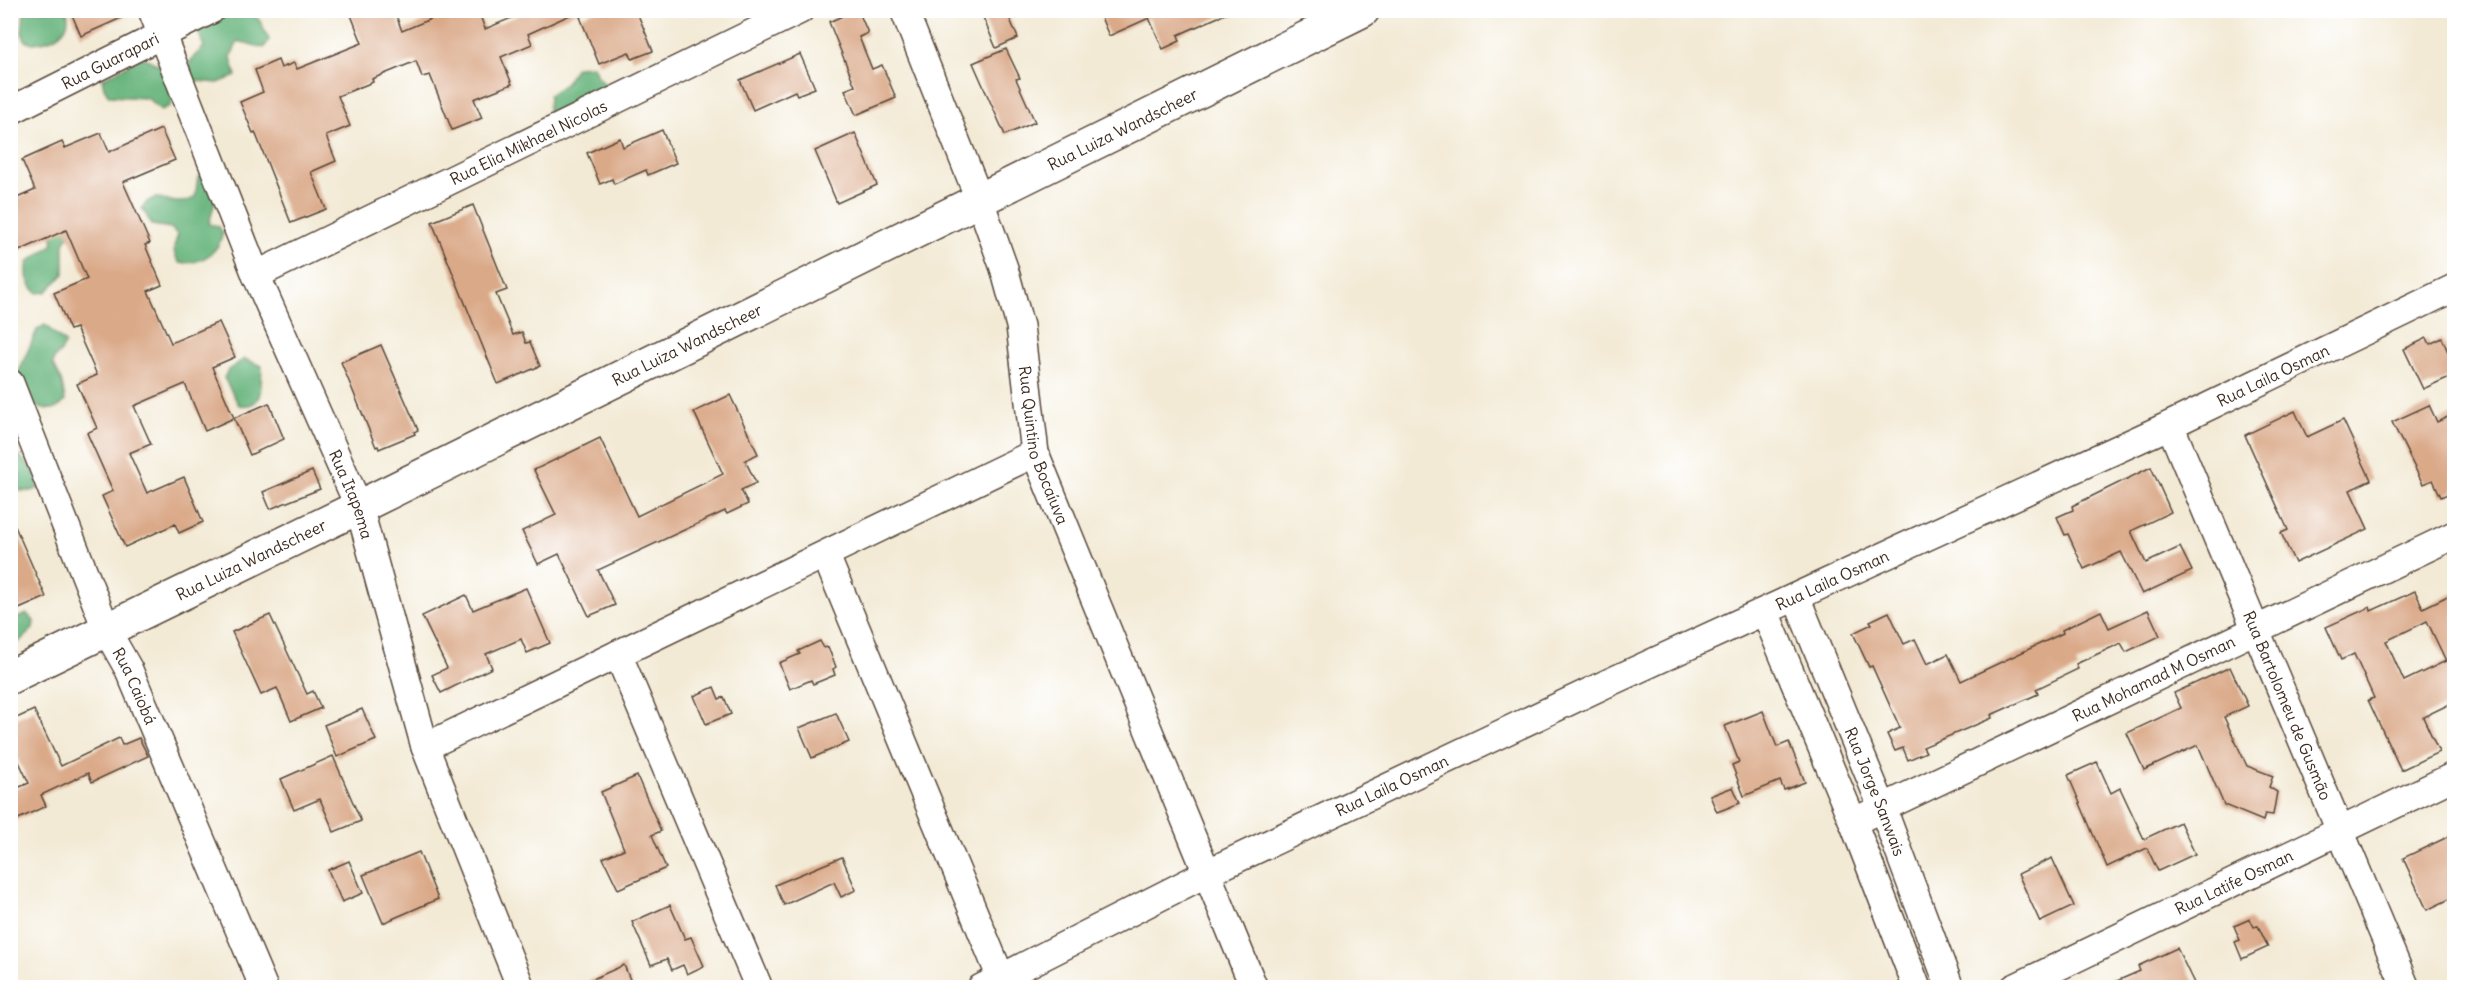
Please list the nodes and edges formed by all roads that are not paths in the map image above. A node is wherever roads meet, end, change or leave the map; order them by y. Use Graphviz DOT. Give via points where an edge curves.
graph roads {
  1 [pos="211,10"];
  2 [pos="800,10"];
  3 [pos="904,10"];
  4 [pos="1363,10"];
  5 [pos="156,23"];
  6 [pos="10,111"];
  7 [pos="981,201"];
  8 [pos="256,275"];
  9 [pos="2454,288"];
  10 [pos="10,383"];
  11 [pos="2170,425"];
  12 [pos="1035,453"];
  13 [pos="359,507"];
  14 [pos="2454,535"];
  15 [pos="826,556"];
  16 [pos="1797,597"];
  17 [pos="1765,612"];
  18 [pos="2256,629"];
  19 [pos="107,631"];
  20 [pos="618,654"];
  21 [pos="10,677"];
  22 [pos="425,747"];
  23 [pos="2454,776"];
  24 [pos="1883,809"];
  25 [pos="1854,822"];
  26 [pos="2340,831"];
  27 [pos="1208,873"];
  28 [pos="991,983"];
  29 [pos="264,987"];
  30 [pos="521,987"];
  31 [pos="759,987"];
  32 [pos="1254,987"];
  33 [pos="1917,987"];
  34 [pos="1950,987"];
  35 [pos="2014,987"];
  36 [pos="2406,987"];
  1 -- 5 [label="street, Rua Guarapari"];
  2 -- 8 [label="street, Rua Elia Mikhael Nicolas"];
  3 -- 7 [label="street, Rua Quintino Bocaíuva"];
  4 -- 7 [label="main road, Rua Luiza Wandscheer"];
  5 -- 6 [label="street, Rua Guarapari"];
  5 -- 8 [label="street, Rua Itapema"];
  7 -- 12 [label="street, Rua Quintino Bocaíuva" via="1020,326"];
  7 -- 13 [label="main road, Rua Luiza Wandscheer"];
  8 -- 13 [label="street, Rua Itapema"];
  9 -- 11 [label="street, Rua Laila Osman"];
  10 -- 19 [label="street, Rua Caiobá"];
  11 -- 16 [label="street, Rua Laila Osman"];
  11 -- 18 [label="street, Rua Bartolomeu de Gusmão"];
  12 -- 15 [label="street"];
  12 -- 27 [label="street, Rua Quintino Bocaíuva"];
  13 -- 19 [label="main road, Rua Luiza Wandscheer"];
  13 -- 22 [label="street, Rua Itapema"];
  14 -- 18 [label="street, Rua Mohamad M Osman"];
  15 -- 20 [label="street"];
  15 -- 28 [label="street"];
  16 -- 17 [label="street, Rua Laila Osman"];
  16 -- 24 [label="street, Rua Jorge Sanwais"];
  17 -- 25 [label="street, Rua Jorge Sanwais"];
  17 -- 27 [label="street, Rua Laila Osman"];
  18 -- 24 [label="street, Rua Mohamad M Osman"];
  18 -- 26 [label="street, Rua Bartolomeu de Gusmão"];
  19 -- 21 [label="main road, Rua Luiza Wandscheer"];
  19 -- 29 [label="street, Rua Caiobá" via="129,670"];
  20 -- 22 [label="street"];
  20 -- 31 [label="street"];
  22 -- 30 [label="street, Rua Itapema"];
  23 -- 26 [label="street, Rua Latife Osman"];
  24 -- 25 [label="street, Rua Mohamad M Osman"];
  24 -- 34 [label="street, Rua Jorge Sanwais"];
  25 -- 33 [label="street, Rua Jorge Sanwais"];
  26 -- 35 [label="street, Rua Latife Osman"];
  26 -- 36 [label="street, Rua Bartolomeu de Gusmão"];
  27 -- 28 [label="street, Rua Laila Osman"];
  27 -- 32 [label="street, Rua Quintino Bocaíuva"];
}
